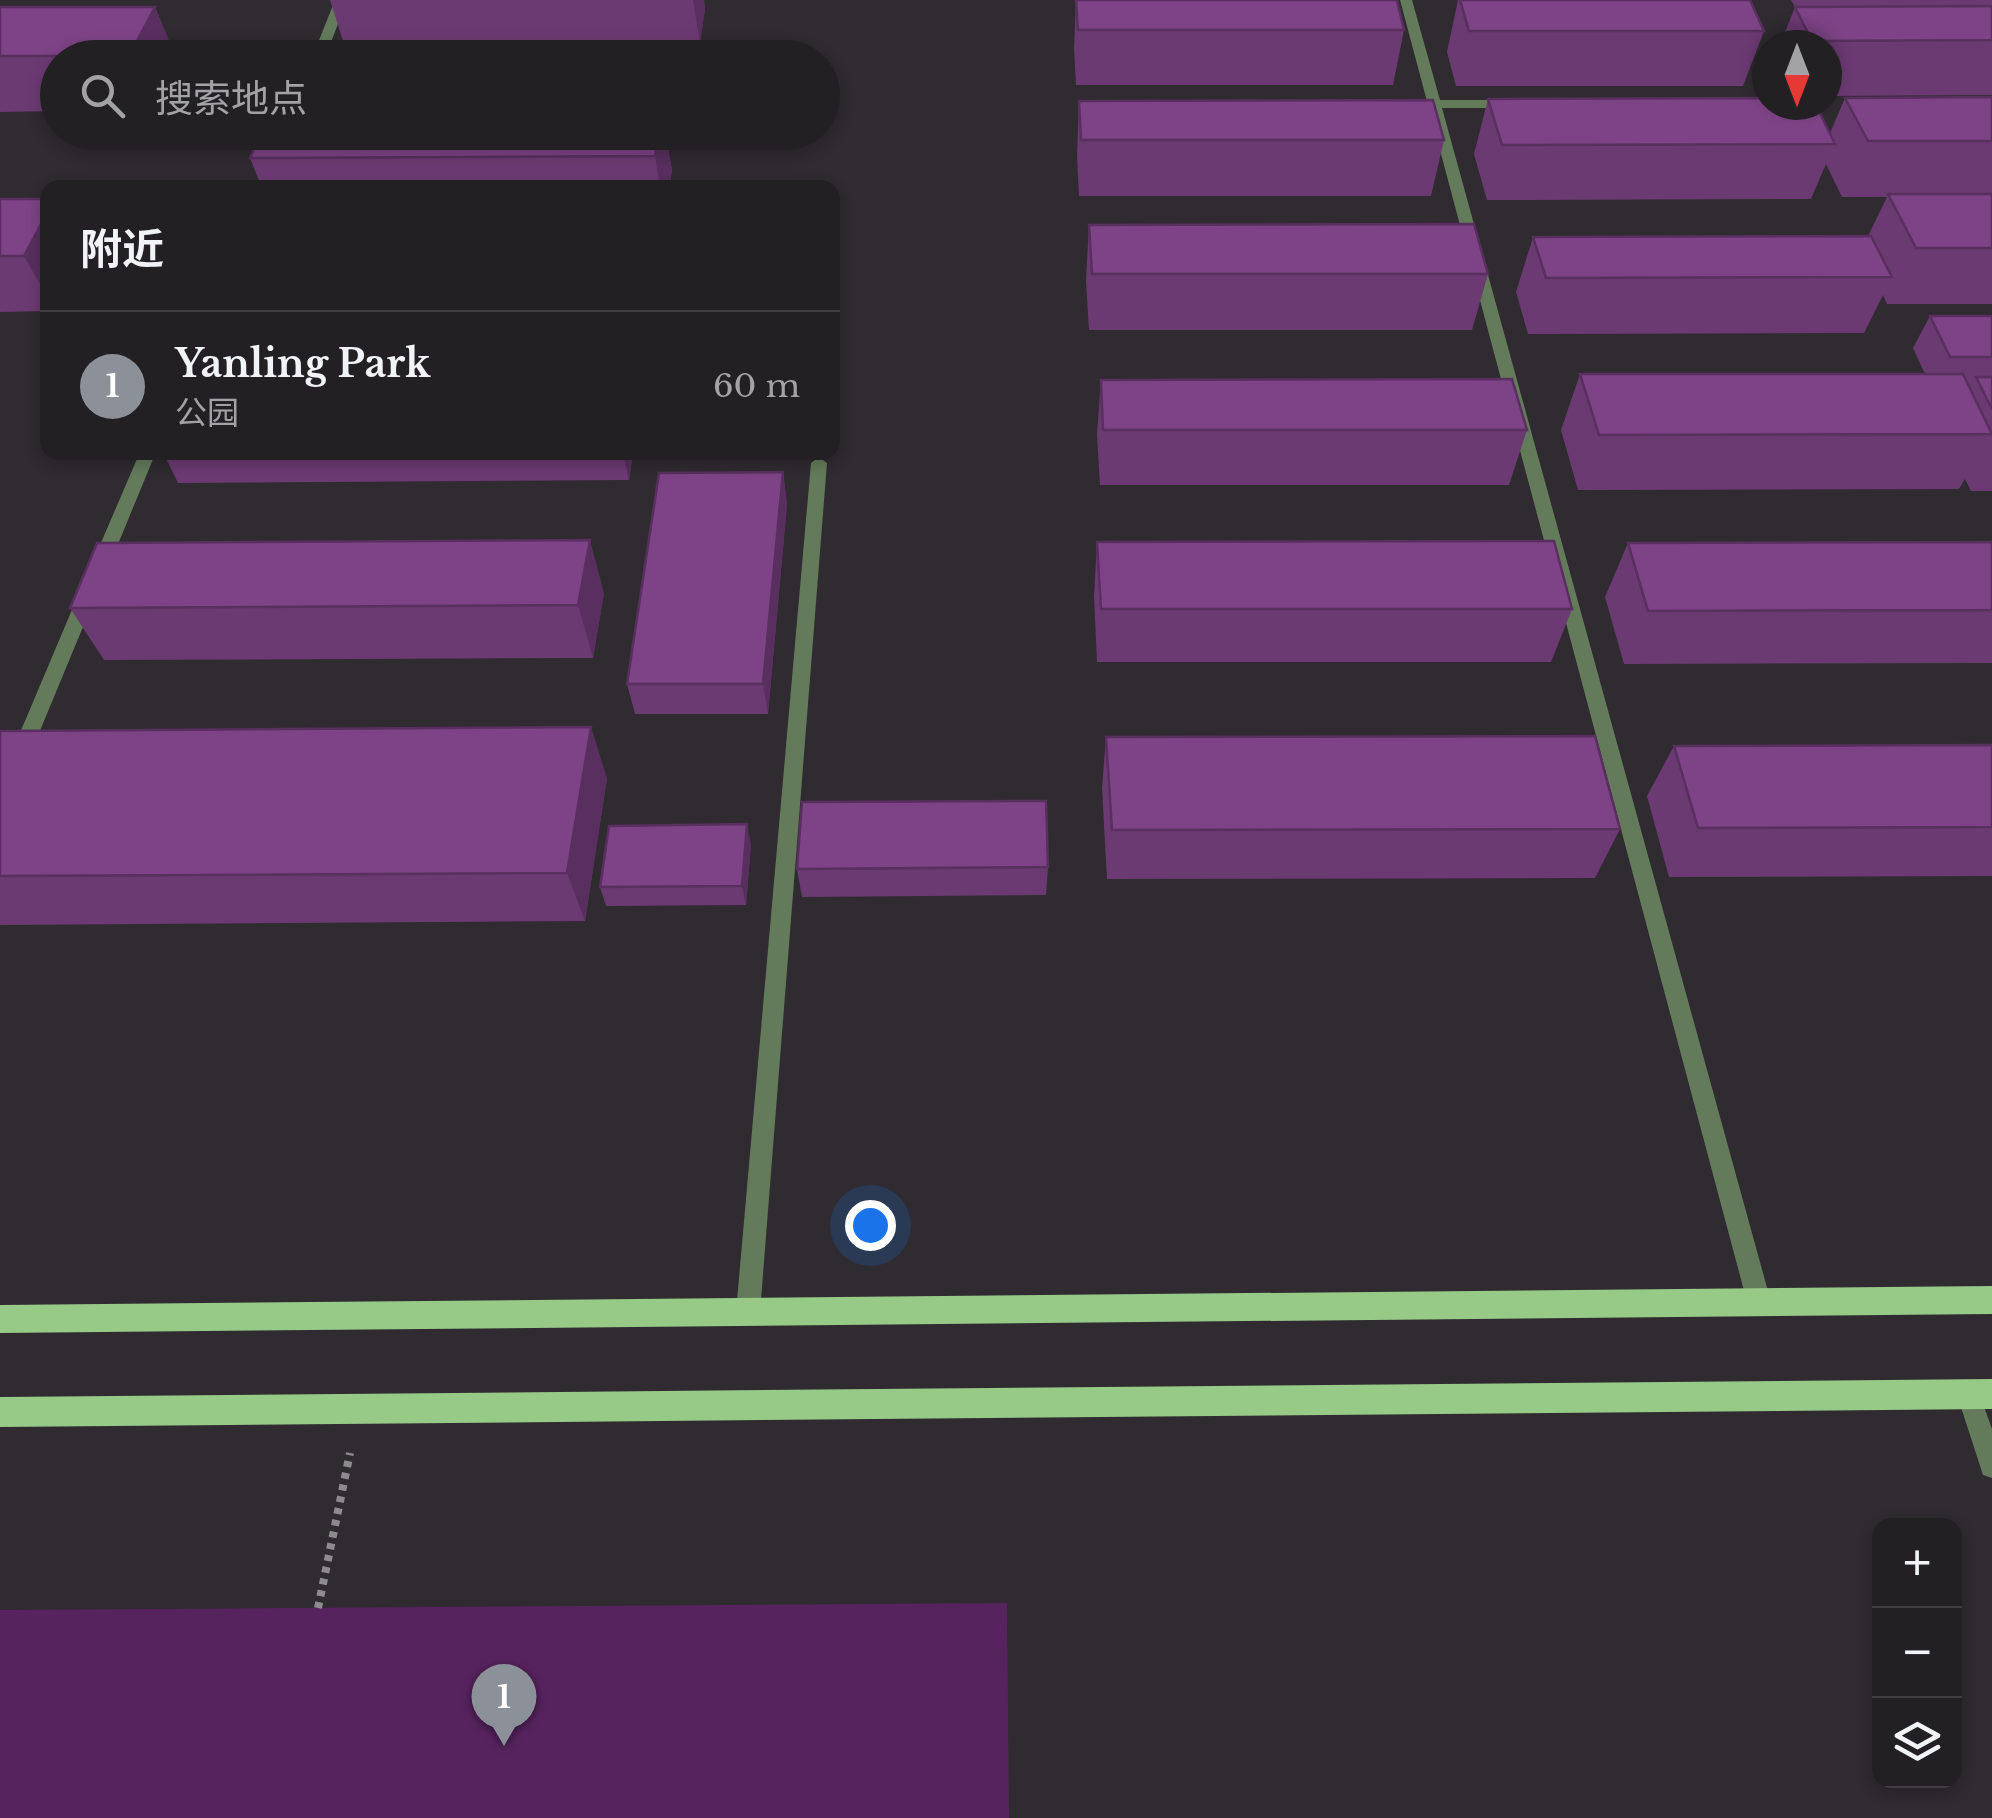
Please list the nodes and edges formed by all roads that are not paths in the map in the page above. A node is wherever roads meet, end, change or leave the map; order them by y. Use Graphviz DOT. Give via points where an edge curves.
graph roads {
  1 [pos="341,0"];
  2 [pos="1406,0"];
  3 [pos="325,40"];
  4 [pos="1434,104"];
  5 [pos="1530,104"];
  6 [pos="145,460"];
  7 [pos="819,462"];
  8 [pos="0,803"];
  9 [pos="1992,1300"];
  10 [pos="1759,1302"];
  11 [pos="748,1312"];
  12 [pos="0,1319"];
  13 [pos="1981,1395"];
  14 [pos="0,1412"];
  15 [pos="1992,1466"];
  1 -- 3 [label="lane"];
  2 -- 4 [label="lane"];
  4 -- 5 [label="lane"];
  4 -- 10 [label="lane"];
  6 -- 8 [label="lane"];
  7 -- 11 [label="lane"];
  9 -- 10 [label="main road"];
  10 -- 11 [label="main road"];
  11 -- 12 [label="main road"];
  13 -- 14 [label="main road"];
  13 -- 15 [label="lane"];
}
